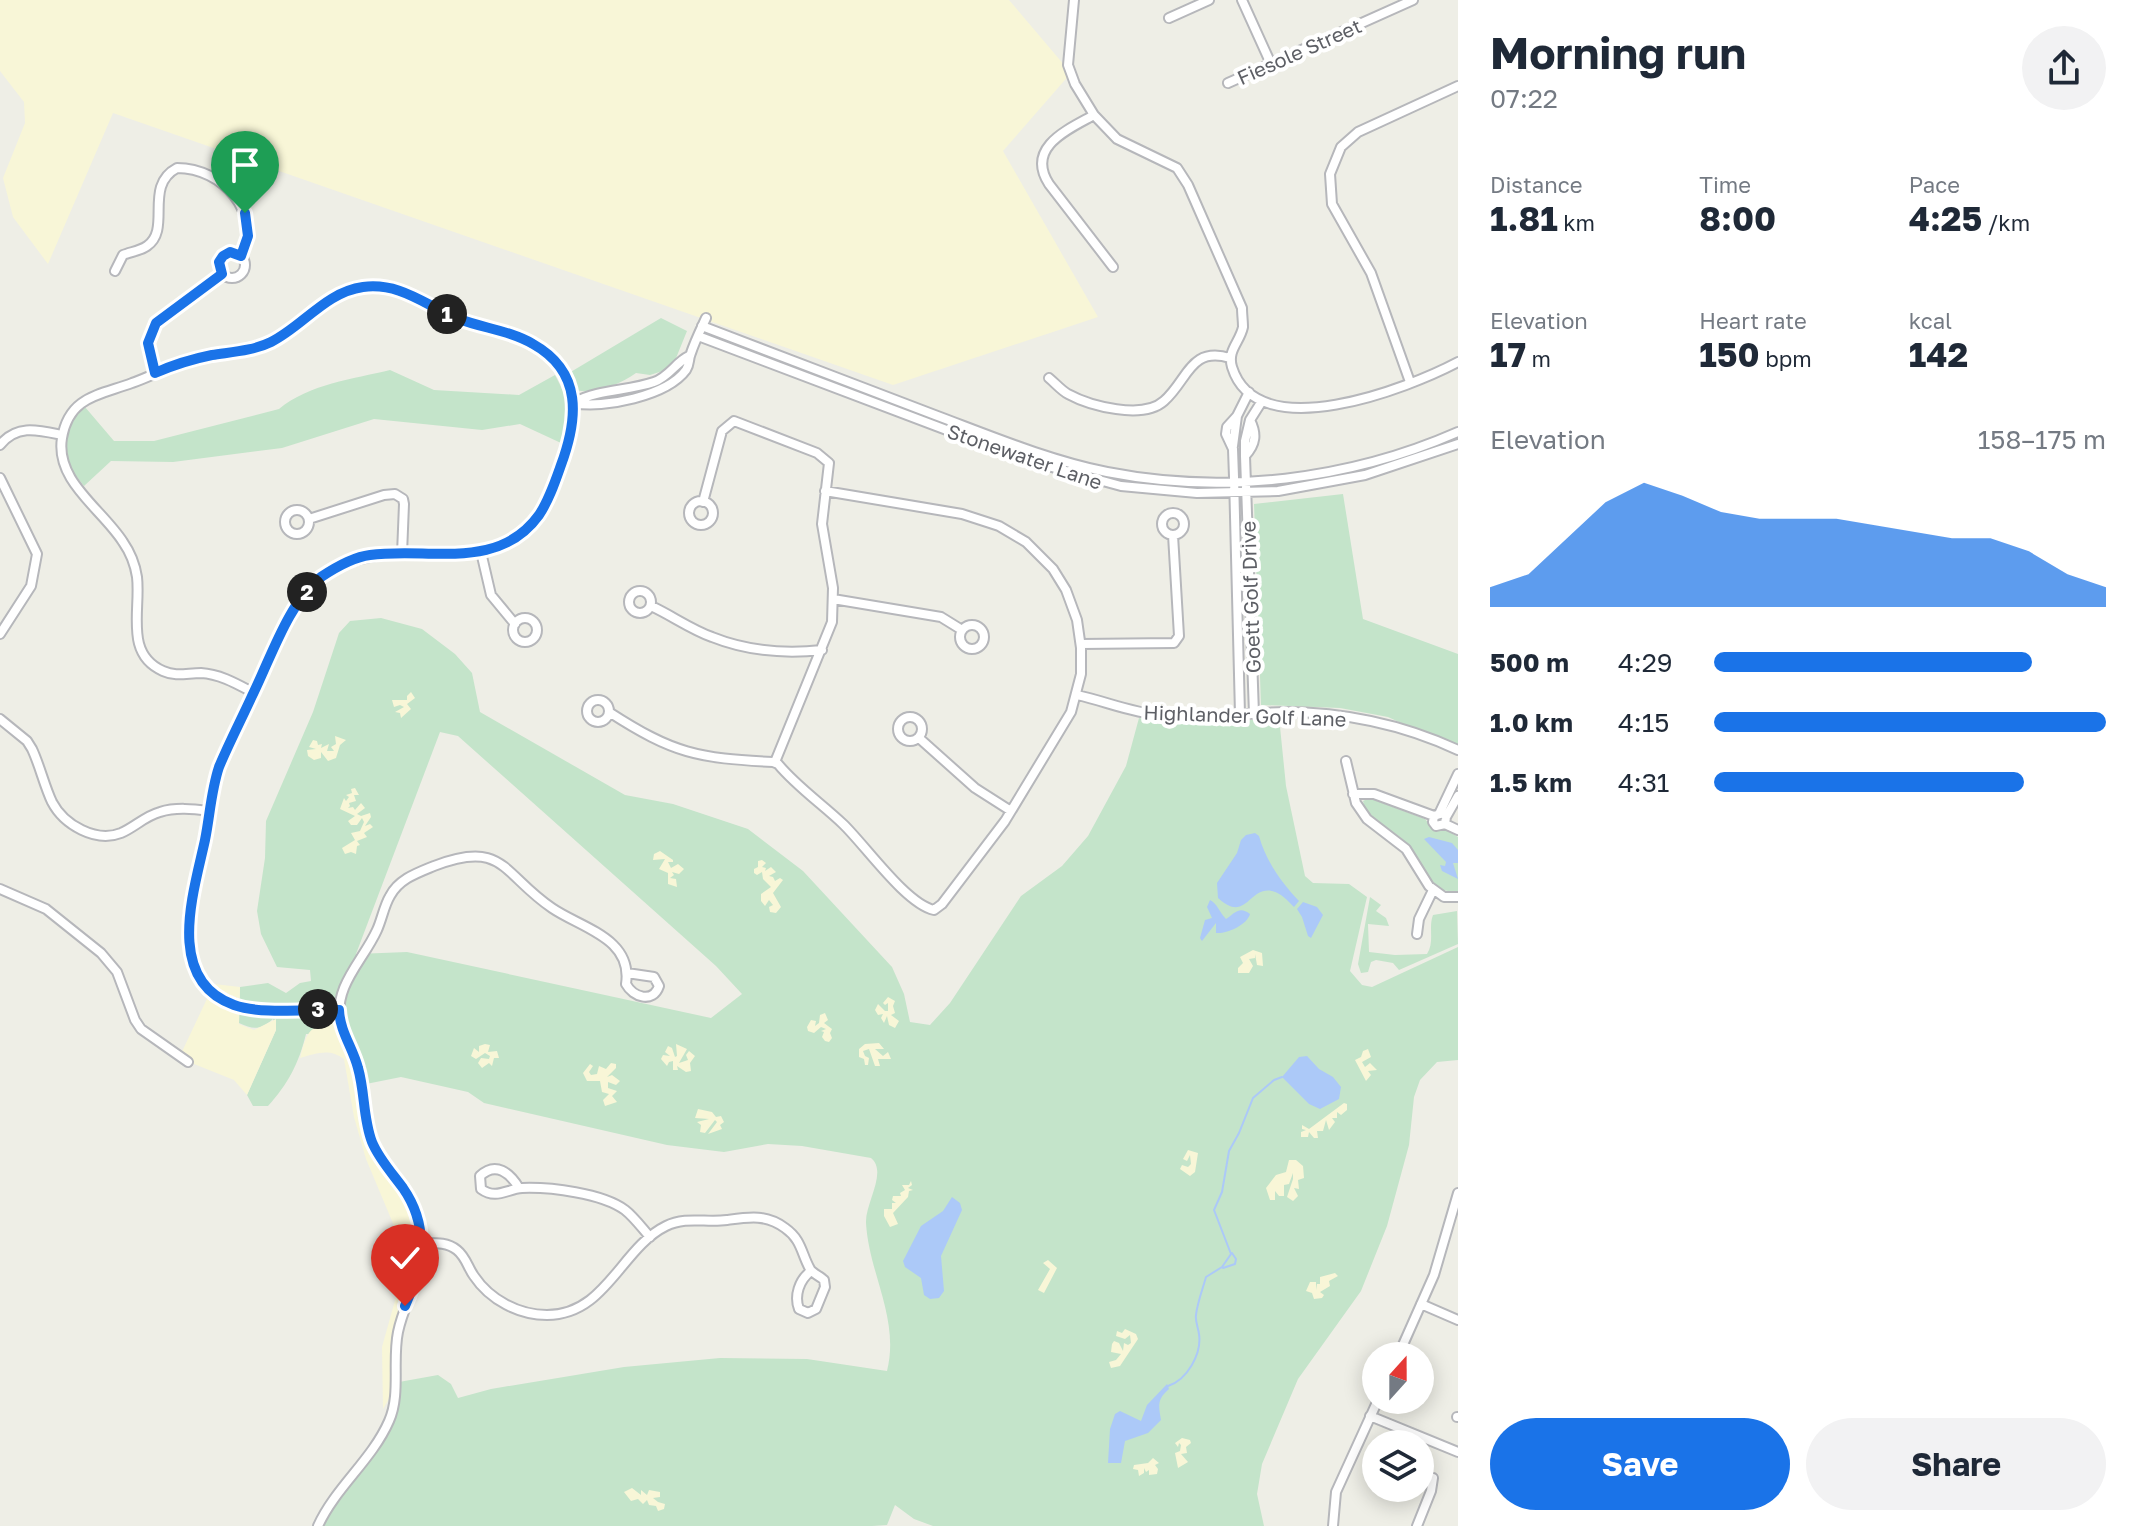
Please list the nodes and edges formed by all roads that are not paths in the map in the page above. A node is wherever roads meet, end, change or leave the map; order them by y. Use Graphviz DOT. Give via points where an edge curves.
graph roads {
  1 [pos="1074,0"];
  2 [pos="1209,0"];
  3 [pos="1242,0"];
  4 [pos="1413,0"];
  5 [pos="1169,18"];
  6 [pos="1271,64"];
  7 [pos="1228,83"];
  8 [pos="1458,86"];
  9 [pos="1094,115"];
  10 [pos="241,256"];
  11 [pos="1113,267"];
  12 [pos="115,271"];
  13 [pos="222,274"];
  14 [pos="698,336"];
  15 [pos="1230,358"];
  16 [pos="1458,362"];
  17 [pos="155,373"];
  18 [pos="1049,378"];
  19 [pos="1410,382"];
  20 [pos="1249,392"];
  21 [pos="1262,401"];
  22 [pos="574,403"];
  23 [pos="1458,432"];
  24 [pos="62,435"];
  25 [pos="1458,444"];
  26 [pos="0,445"];
  27 [pos="0,478"];
  28 [pos="1246,481"];
  29 [pos="1234,482"];
  30 [pos="825,491"];
  31 [pos="1235,494"];
  32 [pos="1246,494"];
  33 [pos="703,502"];
  34 [pos="309,519"];
  35 [pos="1173,535"];
  36 [pos="481,552"];
  37 [pos="402,554"];
  38 [pos="833,599"];
  39 [pos="651,606"];
  40 [pos="515,624"];
  41 [pos="962,630"];
  42 [pos="0,634"];
  43 [pos="1081,644"];
  44 [pos="822,650"];
  45 [pos="254,693"];
  46 [pos="1077,695"];
  47 [pos="609,712"];
  48 [pos="1240,714"];
  49 [pos="1254,714"];
  50 [pos="0,719"];
  51 [pos="919,738"];
  52 [pos="1458,750"];
  53 [pos="1346,761"];
  54 [pos="775,762"];
  55 [pos="1458,774"];
  56 [pos="1353,794"];
  57 [pos="1455,794"];
  58 [pos="210,811"];
  59 [pos="1011,811"];
  60 [pos="1441,817"];
  61 [pos="1458,830"];
  62 [pos="0,889"];
  63 [pos="1433,890"];
  64 [pos="1458,897"];
  65 [pos="1417,934"];
  66 [pos="627,973"];
  67 [pos="339,1010"];
  68 [pos="188,1062"];
  69 [pos="519,1188"];
  70 [pos="1458,1193"];
  71 [pos="1456,1207"];
  72 [pos="650,1237"];
  73 [pos="422,1243"];
  74 [pos="811,1271"];
  75 [pos="1421,1304"];
  76 [pos="1458,1320"];
  77 [pos="1404,1342"];
  78 [pos="1370,1416"];
  79 [pos="1458,1452"];
  80 [pos="1427,1502"];
  81 [pos="318,1526"];
  82 [pos="1333,1526"];
  83 [pos="1417,1526"];
  1 -- 9 [label="street" via="1068,65"];
  2 -- 5 [label="street"];
  3 -- 6 [label="street"];
  4 -- 6 [label="street, Fiesole Street"];
  6 -- 7 [label="street, Fiesole Street"];
  8 -- 19 [label="street" via="1358,132 1341,147 1329,183 1332,204 1371,273"];
  9 -- 11 [label="street" via="1054,138 1046,148 1043,172"];
  9 -- 15 [label="street" via="1117,139 1177,168 1188,185 1242,308 1243,328"];
  10 -- 12 [label="street" via="248,236 242,204 215,180 177,168 160,190 155,237 123,255"];
  10 -- 13 [label="street" via="223,256"];
  10 -- 13 [label="street" via="241,274"];
  13 -- 17 [label="street" via="156,323 148,343"];
  14 -- 22 [label="street" via="689,356 669,374"];
  14 -- 29 [label="street, Stonewater Lane" via="704,322 1054,458 1148,478"];
  14 -- 31 [label="street, Stonewater Lane" via="1082,477 1154,491"];
  15 -- 18 [label="street" via="1216,354 1196,361 1163,403 1137,412 1068,394"];
  15 -- 20 [label="street"];
  16 -- 19 [label="street"];
  17 -- 22 [label="street" via="270,343 337,295 380,287 533,343 559,368"];
  17 -- 24 [label="street" via="89,397 73,412"];
  19 -- 21 [label="street" via="1321,407 1285,408"];
  20 -- 21 [label="street"];
  20 -- 29 [label="street, Goett Golf Drive" via="1237,416"];
  21 -- 28 [label="street, Goett Golf Drive" via="1245,441"];
  22 -- 36 [label="street" via="571,439 540,513 514,538"];
  23 -- 28 [label="street, Stonewater Lane" via="1356,466"];
  24 -- 26 [label="street" via="20,430"];
  24 -- 45 [label="street" via="63,460 72,480 120,537 133,561 136,632 143,655 171,674 213,674"];
  25 -- 32 [label="street, Stonewater Lane" via="1365,475"];
  27 -- 42 [label="street" via="37,554 31,586"];
  28 -- 29 [label="street, Stonewater Lane"];
  28 -- 32 [label="street, Goett Golf Drive"];
  29 -- 31 [label="street, Goett Golf Drive"];
  30 -- 33 [label="street" via="827,459 739,422 726,425 720,436"];
  30 -- 38 [label="street" via="824,545"];
  30 -- 43 [label="street" via="975,517 1009,531 1060,579 1075,612"];
  31 -- 32 [label="street, Stonewater Lane"];
  31 -- 48 [label="street, Goett Golf Drive"];
  32 -- 49 [label="street, Goett Golf Drive"];
  34 -- 37 [label="street" via="384,495 400,496"];
  35 -- 43 [label="street" via="1177,640 1170,645"];
  36 -- 37 [label="street"];
  36 -- 40 [label="street" via="491,595"];
  37 -- 45 [label="street" via="361,557 316,582 292,613"];
  38 -- 41 [label="street" via="941,617"];
  38 -- 44 [label="street"];
  39 -- 44 [label="street" via="735,644 772,651"];
  43 -- 46 [label="street"];
  44 -- 54 [label="street"];
  45 -- 58 [label="street" via="219,767"];
  46 -- 48 [label="street, Highlander Golf Lane" via="1165,716"];
  46 -- 59 [label="street"];
  47 -- 54 [label="street" via="676,749 725,760"];
  48 -- 49 [label="street, Highlander Golf Lane"];
  49 -- 52 [label="street, Highlander Golf Lane" via="1314,713 1366,720"];
  50 -- 58 [label="street" via="27,741 51,800 75,827 98,835 118,834 157,812"];
  51 -- 59 [label="street" via="975,788"];
  53 -- 56 [label="street"];
  54 -- 59 [label="street" via="844,825 885,872 931,909 942,904"];
  55 -- 57 [label="street"];
  56 -- 60 [label="street" via="1374,794"];
  56 -- 63 [label="street" via="1374,827 1406,849"];
  57 -- 60 [label="street"];
  58 -- 67 [label="street" via="188,926 192,958 204,984 238,1006"];
  60 -- 61 [label="street"];
  62 -- 68 [label="street" via="46,909 101,953 117,972 141,1029"];
  63 -- 64 [label="street"];
  63 -- 65 [label="street"];
  66 -- 67 [label="street" via="620,953 604,936 554,910 506,866 486,856 455,858 402,881 390,896 376,933 342,990"];
  67 -- 73 [label="street" via="359,1069 371,1140 412,1204"];
  69 -- 69 [label="street" via="505,1171 480,1176 487,1194"];
  69 -- 72 [label="street" via="569,1190 612,1202"];
  70 -- 71 [label="street"];
  71 -- 75 [label="street"];
  72 -- 73 [label="street" via="594,1298 544,1315 518,1310 489,1293 456,1249"];
  72 -- 74 [label="street" via="683,1221 766,1218 798,1240"];
  73 -- 81 [label="street" via="397,1334 396,1390 389,1421"];
  74 -- 74 [label="street" via="796,1297 799,1309 808,1313 816,1309 825,1287"];
  75 -- 76 [label="street"];
  75 -- 77 [label="street"];
  78 -- 79 [label="street"];
  78 -- 82 [label="street" via="1336,1492"];
  80 -- 83 [label="street"];
}
